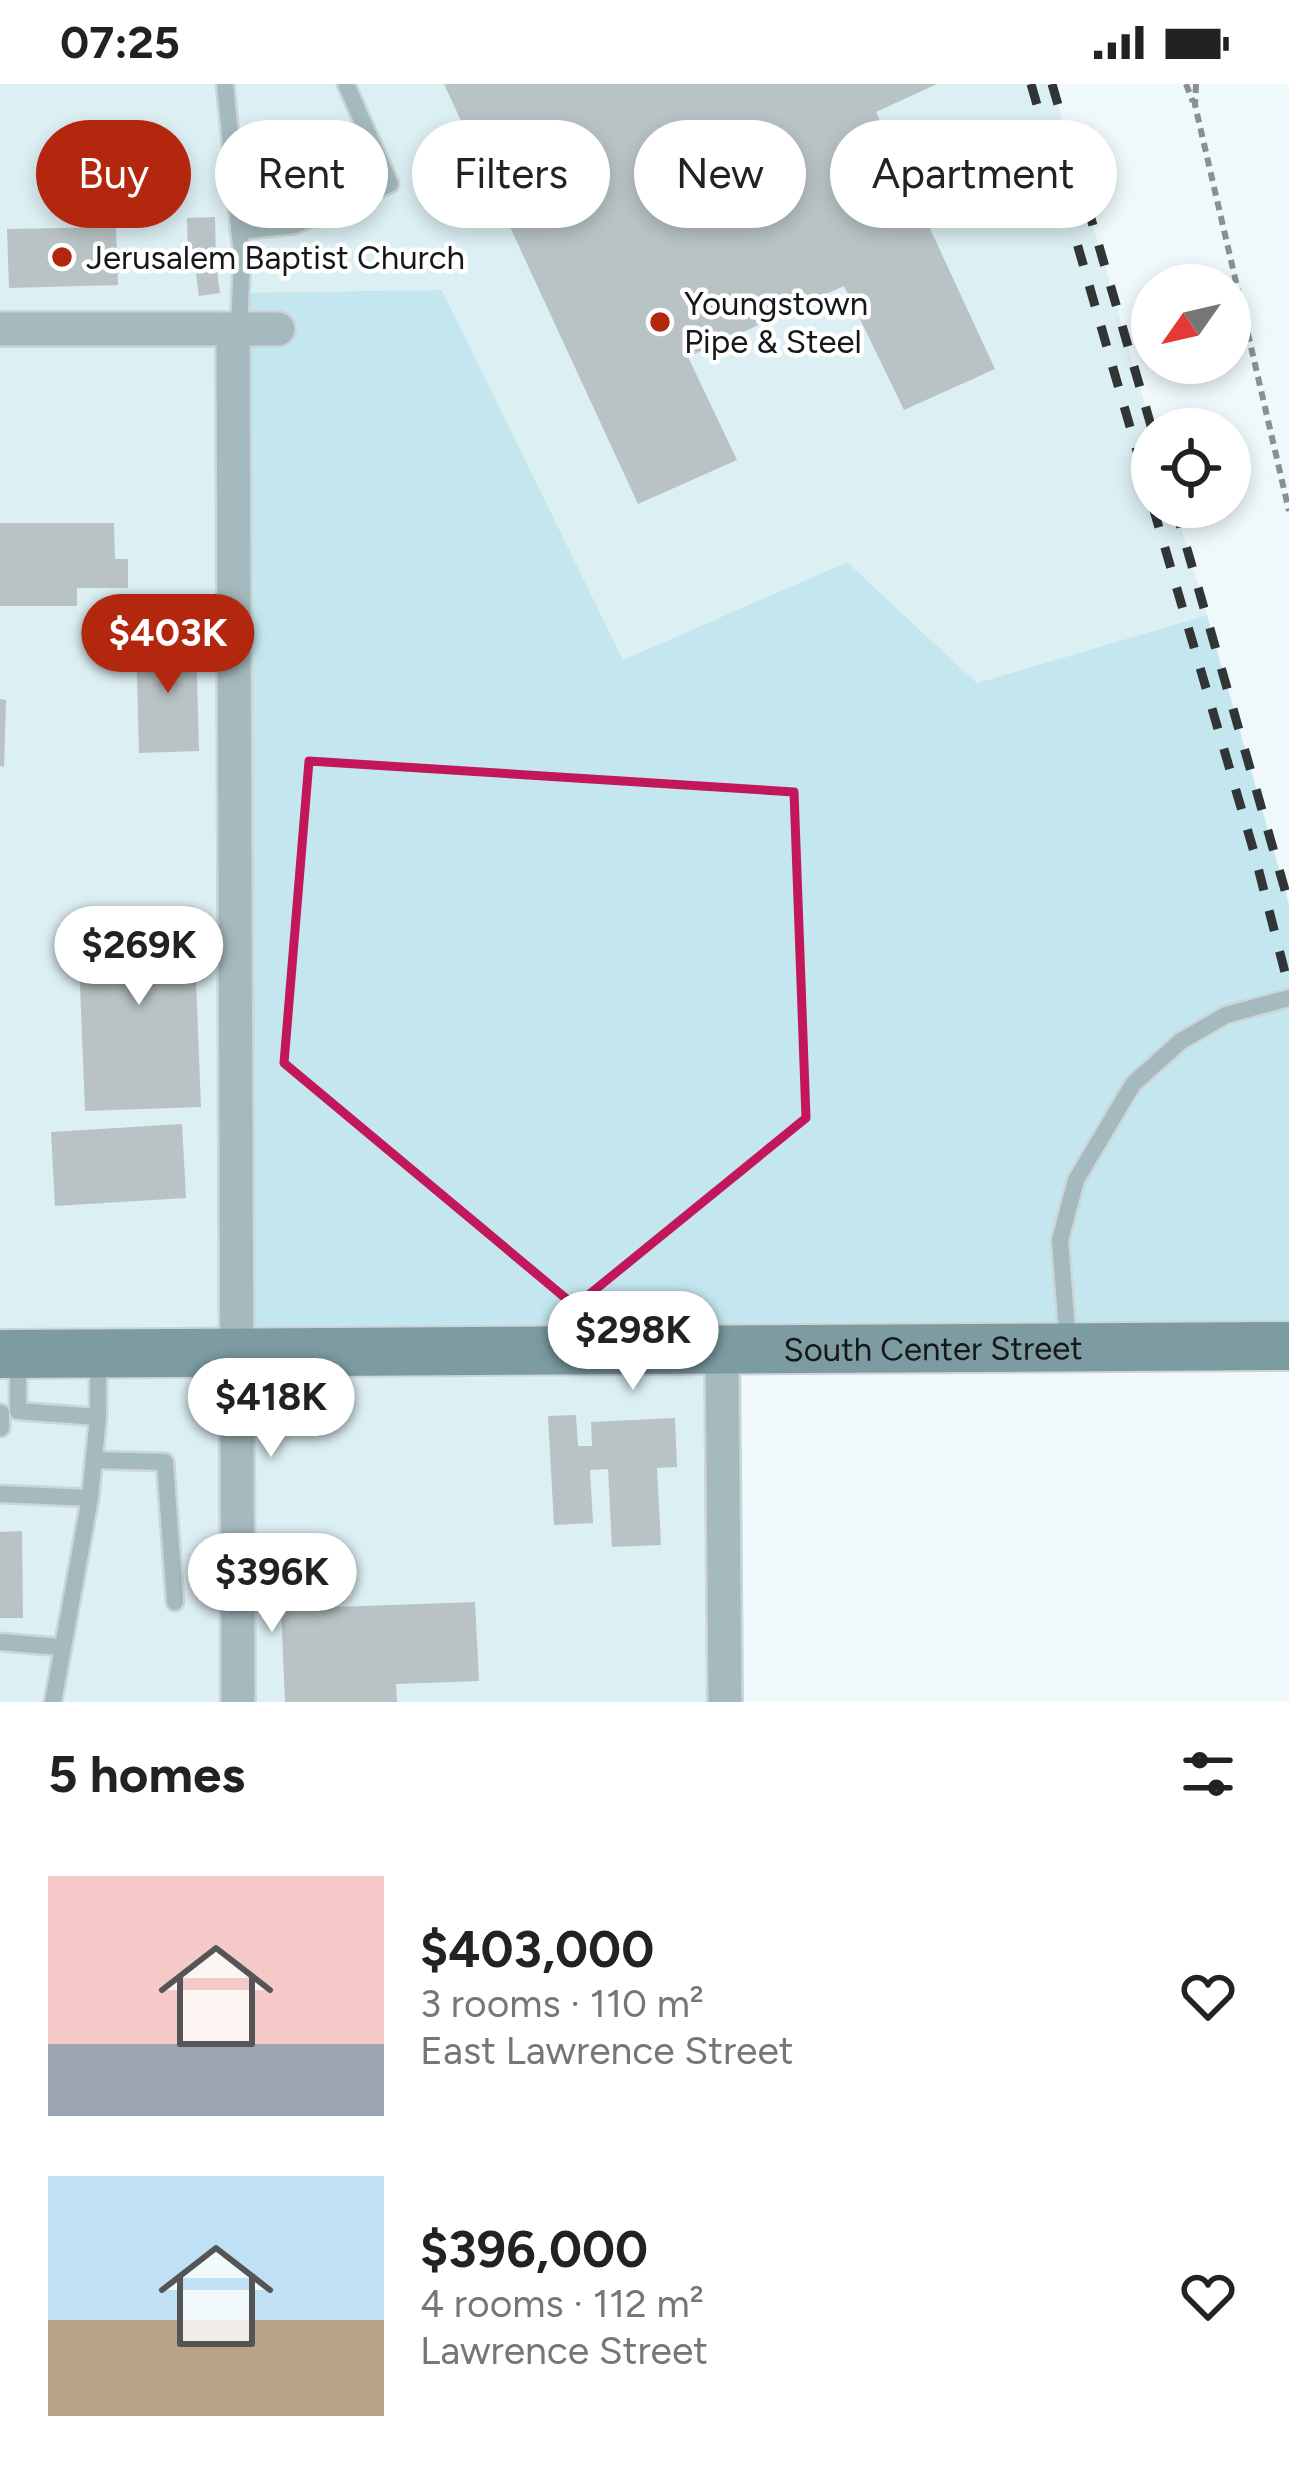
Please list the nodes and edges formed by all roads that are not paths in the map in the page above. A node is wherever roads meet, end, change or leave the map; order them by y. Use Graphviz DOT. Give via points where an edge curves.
graph roads {
  1 [pos="225,84"];
  2 [pos="346,84"];
  3 [pos="239,231"];
  4 [pos="278,328"];
  5 [pos="0,329"];
  6 [pos="236,329"];
  7 [pos="1289,998"];
  8 [pos="1278,1345"];
  9 [pos="1068,1346"];
  10 [pos="722,1350"];
  11 [pos="236,1352"];
  12 [pos="98,1353"];
  13 [pos="9,1354"];
  14 [pos="6,1412"];
  15 [pos="98,1417"];
  16 [pos="1,1428"];
  17 [pos="94,1460"];
  18 [pos="2,1472"];
  19 [pos="39,1473"];
  20 [pos="1,1494"];
  21 [pos="38,1496"];
  22 [pos="90,1498"];
  23 [pos="175,1602"];
  24 [pos="0,1642"];
  25 [pos="60,1647"];
  26 [pos="53,1702"];
  27 [pos="238,1702"];
  28 [pos="725,1702"];
  1 -- 3 [label="lane"];
  2 -- 3 [label="lane" via="391,184 295,225"];
  3 -- 6 [label="lane"];
  4 -- 6 [label="street"];
  5 -- 6 [label="street"];
  6 -- 11 [label="street"];
  7 -- 9 [label="lane" via="1226,1015 1180,1041 1133,1084 1076,1180 1060,1240"];
  8 -- 9 [label="main road, South Center Street"];
  9 -- 10 [label="main road, South Center Street"];
  10 -- 11 [label="main road, South Center Street"];
  10 -- 28 [label="street"];
  11 -- 12 [label="main road, South Center Street"];
  11 -- 27 [label="street"];
  12 -- 13 [label="main road, South Center Street"];
  12 -- 15 [label="lane"];
  13 -- 14 [label="lane"];
  14 -- 15 [label="lane" via="42,1420"];
  14 -- 16 [label="lane"];
  15 -- 17 [label="lane"];
  17 -- 22 [label="lane"];
  17 -- 23 [label="lane" via="165,1462"];
  18 -- 20 [label="lane"];
  19 -- 21 [label="lane"];
  20 -- 21 [label="lane"];
  21 -- 22 [label="lane"];
  22 -- 25 [label="lane"];
  24 -- 25 [label="lane"];
  25 -- 26 [label="lane"];
}
